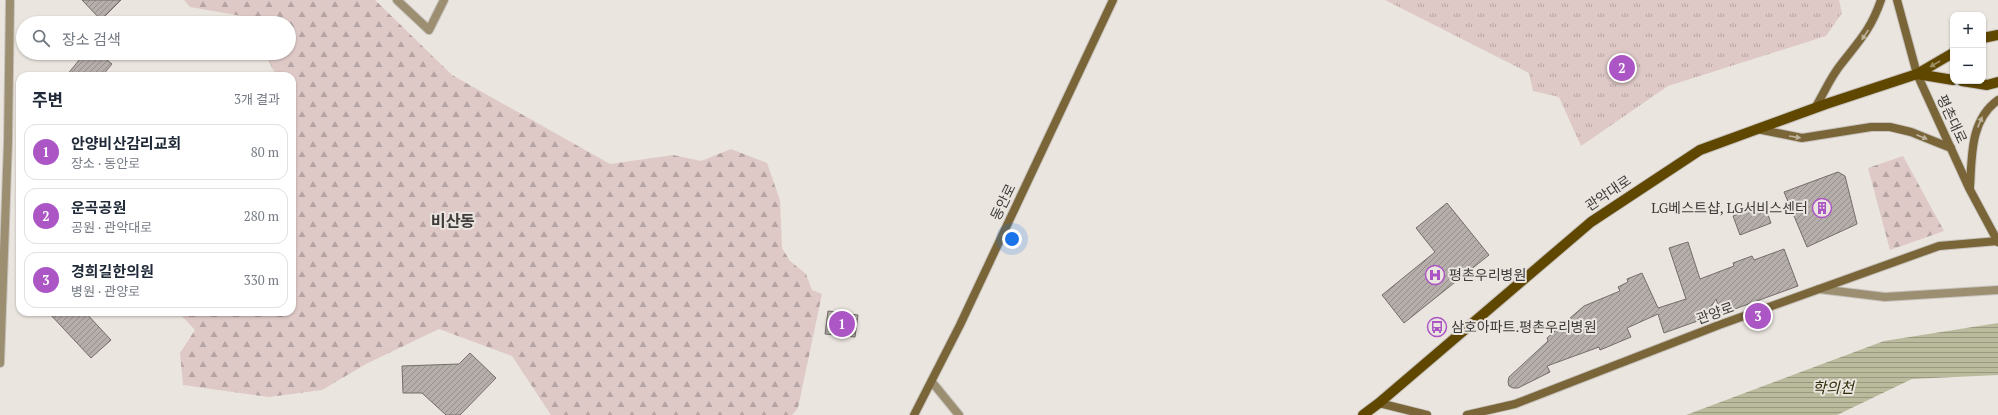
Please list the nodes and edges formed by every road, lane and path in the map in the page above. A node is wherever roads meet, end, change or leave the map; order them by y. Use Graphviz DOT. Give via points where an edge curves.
graph roads {
  1 [pos="10,0"];
  2 [pos="397,0"];
  3 [pos="444,0"];
  4 [pos="1114,0"];
  5 [pos="1881,0"];
  6 [pos="1897,0"];
  7 [pos="1998,35"];
  8 [pos="1986,37"];
  9 [pos="1950,55"];
  10 [pos="1917,74"];
  11 [pos="1950,80"];
  12 [pos="1998,82"];
  13 [pos="1981,84"];
  14 [pos="1998,100"];
  15 [pos="1815,108"];
  16 [pos="1757,129"];
  17 [pos="1951,148"];
  18 [pos="1970,188"];
  19 [pos="1998,241"];
  20 [pos="1819,289"];
  21 [pos="1998,290"];
  22 [pos="0,363"];
  23 [pos="932,382"];
  24 [pos="1380,403"];
  25 [pos="914,415"];
  26 [pos="959,415"];
  27 [pos="1363,415"];
  28 [pos="1427,415"];
  29 [pos="1467,415"];
  1 -- 22 [label="street"];
  2 -- 3 [label="street" via="429,30"];
  4 -- 23 [label="street, 동안로"];
  5 -- 15 [label="street, one-way" via="1866,35 1841,64"];
  6 -- 10 [label="street, 평촌대로"];
  7 -- 8 [label="main road"];
  9 -- 10 [label="main road, 관악대로, one-way"];
  10 -- 11 [label="main road, 관악대로"];
  10 -- 15 [label="main road, 관악대로"];
  10 -- 17 [label="street, 평촌대로"];
  12 -- 13 [label="main road"];
  18 -- 14 [label="street, one-way" via="1975,134 1983,115"];
  15 -- 16 [label="main road, 관악대로"];
  16 -- 17 [label="street, one-way" via="1802,138 1871,127 1890,127"];
  16 -- 24 [label="main road, 관악대로" via="1700,150 1591,222"];
  17 -- 18 [label="street, 평촌대로"];
  18 -- 19 [label="street, 평촌대로"];
  19 -- 20 [label="street, 관양로" via="1939,246"];
  20 -- 21 [label="street" via="1885,297"];
  20 -- 29 [label="street, 관양로" via="1515,404"];
  23 -- 25 [label="street, 동안로"];
  23 -- 26 [label="street"];
  24 -- 27 [label="main road, 관악대로"];
  24 -- 28 [label="street"];
}
